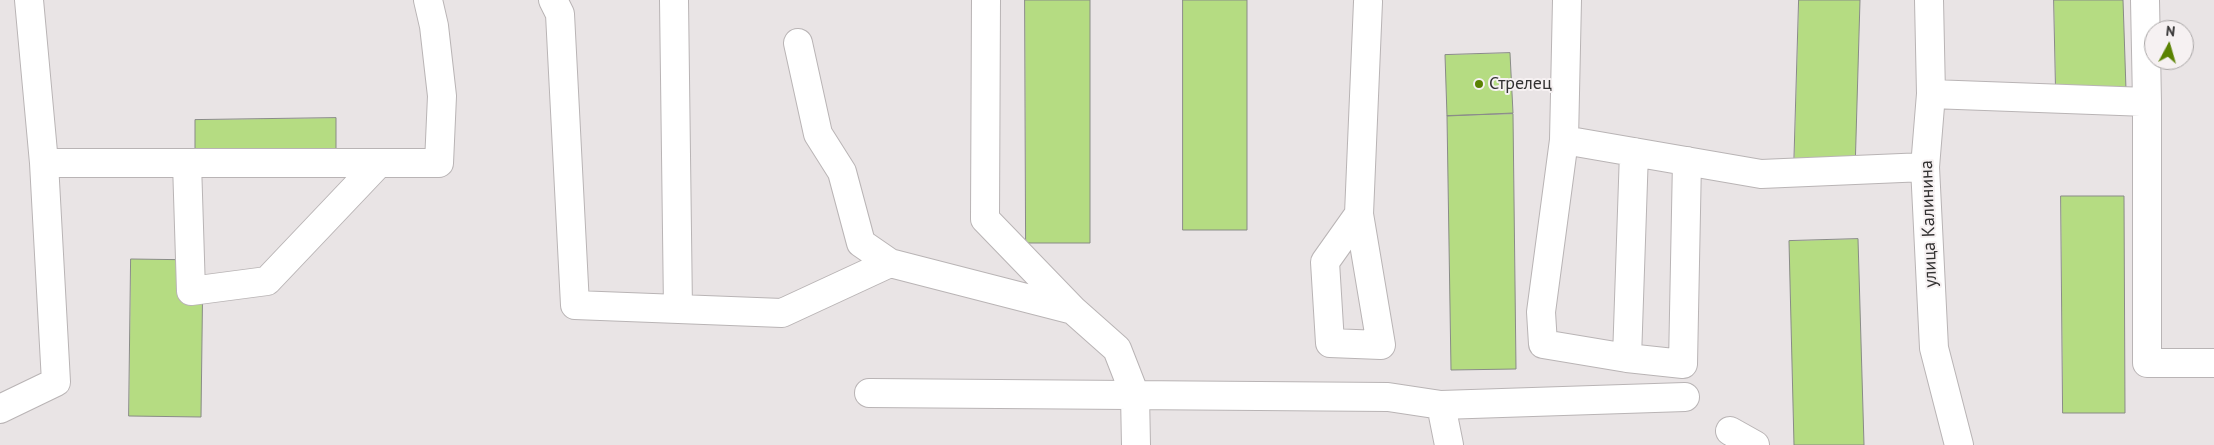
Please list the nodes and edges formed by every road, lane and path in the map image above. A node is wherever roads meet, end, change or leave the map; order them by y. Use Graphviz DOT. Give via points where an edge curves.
graph roads {
  1 [pos="29,0"];
  2 [pos="428,0"];
  3 [pos="553,0"];
  4 [pos="674,0"];
  5 [pos="986,0"];
  6 [pos="1567,0"];
  7 [pos="1929,0"];
  8 [pos="2145,0"];
  9 [pos="1367,1"];
  10 [pos="798,43"];
  11 [pos="1931,94"];
  12 [pos="2147,102"];
  13 [pos="1564,140"];
  14 [pos="1634,152"];
  15 [pos="1688,161"];
  16 [pos="44,163"];
  17 [pos="186,163"];
  18 [pos="379,163"];
  19 [pos="1925,167"];
  20 [pos="1359,214"];
  21 [pos="890,263"];
  22 [pos="678,309"];
  23 [pos="1073,310"];
  24 [pos="1627,358"];
  25 [pos="2214,363"];
  26 [pos="869,392"];
  27 [pos="1135,395"];
  28 [pos="1685,397"];
  29 [pos="1441,405"];
  30 [pos="0,409"];
  31 [pos="1730,432"];
  32 [pos="1136,445"];
  33 [pos="1449,445"];
  34 [pos="1755,445"];
  35 [pos="1959,445"];
  1 -- 16 [label="street"];
  2 -- 18 [label="street" via="442,96 439,163"];
  3 -- 22 [label="street" via="560,14 575,305"];
  4 -- 22 [label="street"];
  5 -- 23 [label="street" via="985,219"];
  6 -- 13 [label="street"];
  7 -- 11 [label="street, улица Калинина"];
  8 -- 12 [label="street"];
  9 -- 20 [label="street"];
  10 -- 21 [label="street" via="818,134 842,172 861,243"];
  11 -- 12 [label="street"];
  11 -- 19 [label="street, улица Калинина"];
  12 -- 25 [label="street" via="2147,363"];
  13 -- 14 [label="street"];
  13 -- 24 [label="street" via="1541,312 1543,344"];
  14 -- 15 [label="street"];
  14 -- 24 [label="street"];
  15 -- 19 [label="street" via="1761,174"];
  15 -- 24 [label="street" via="1683,364"];
  16 -- 17 [label="street"];
  16 -- 30 [label="street" via="56,382"];
  17 -- 18 [label="street"];
  17 -- 18 [label="street" via="191,291 267,281"];
  19 -- 35 [label="street, улица Калинина" via="1934,348"];
  21 -- 22 [label="street" via="782,313"];
  21 -- 23 [label="street"];
  23 -- 27 [label="street" via="1117,348"];
  26 -- 27 [label="street"];
  27 -- 29 [label="street" via="1388,397"];
  27 -- 32 [label="street"];
  28 -- 29 [label="street"];
  29 -- 33 [label="street"];
  31 -- 34 [label="street"];
}
